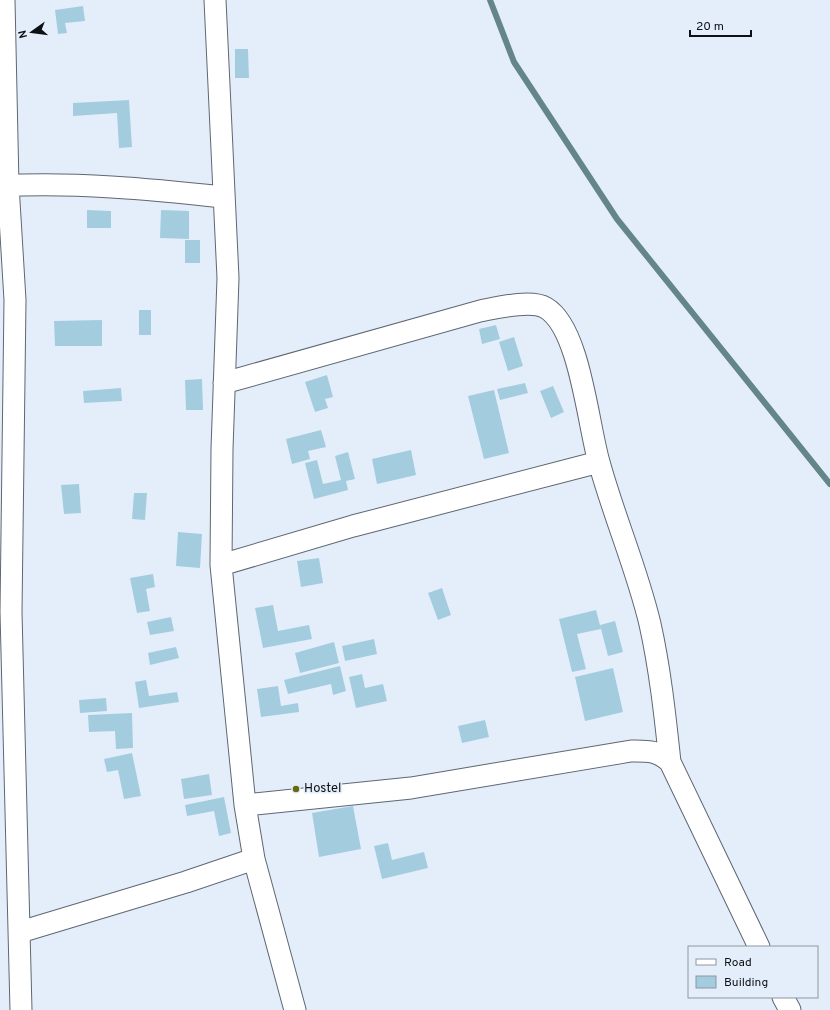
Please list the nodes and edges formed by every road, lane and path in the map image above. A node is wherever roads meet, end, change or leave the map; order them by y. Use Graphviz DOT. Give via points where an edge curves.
graph roads {
  1 [pos="4,0"];
  2 [pos="215,0"];
  3 [pos="4,186"];
  4 [pos="223,197"];
  5 [pos="224,383"];
  6 [pos="599,462"];
  7 [pos="221,565"];
  8 [pos="6,612"];
  9 [pos="670,762"];
  10 [pos="245,805"];
  11 [pos="254,859"];
  12 [pos="20,932"];
  13 [pos="758,946"];
  14 [pos="784,998"];
  15 [pos="21,1010"];
  16 [pos="295,1010"];
  17 [pos="790,1010"];
  1 -- 3 [label="street"];
  2 -- 4 [label="street"];
  3 -- 4 [label="street" via="124,188"];
  3 -- 8 [label="street" via="15,300"];
  4 -- 5 [label="street" via="228,278"];
  5 -- 6 [label="street" via="480,311 500,307 545,307 556,317 568,337 576,360"];
  5 -- 7 [label="street"];
  6 -- 7 [label="street" via="353,526"];
  6 -- 9 [label="street" via="636,573 649,623 660,679"];
  7 -- 10 [label="street"];
  8 -- 12 [label="street"];
  9 -- 10 [label="street" via="651,750 631,752 411,788"];
  9 -- 13 [label="street"];
  10 -- 11 [label="street"];
  11 -- 12 [label="street"];
  11 -- 16 [label="street"];
  12 -- 15 [label="street"];
  14 -- 17 [label="street"];
}
